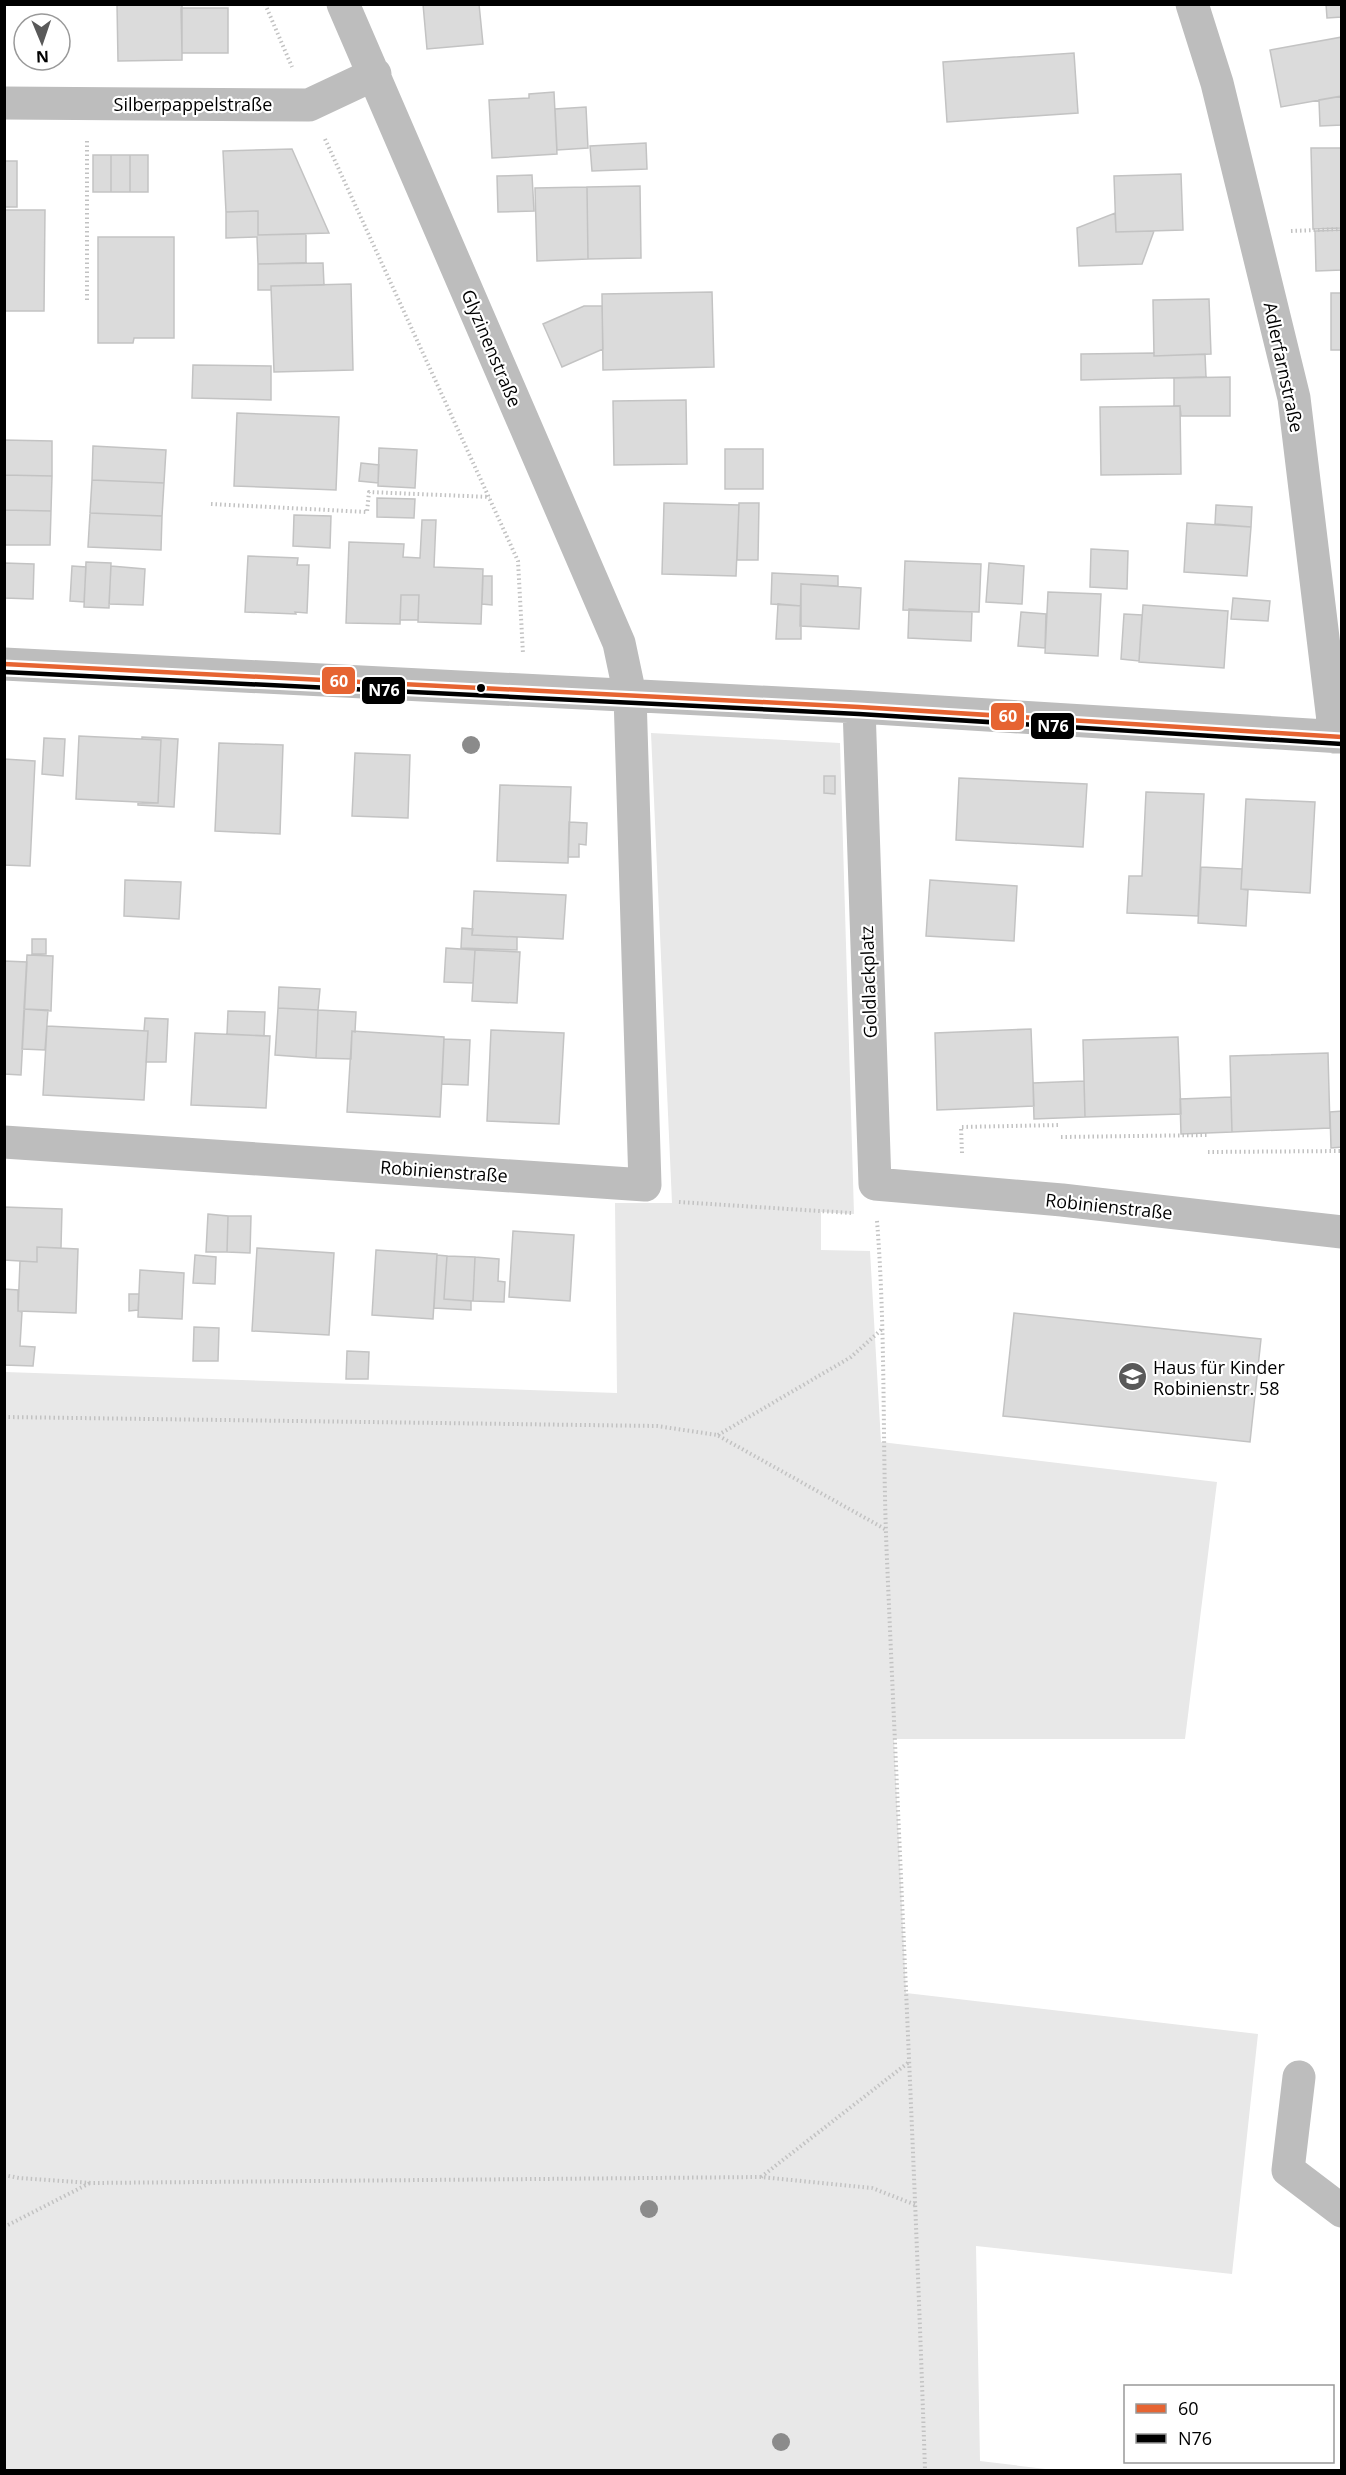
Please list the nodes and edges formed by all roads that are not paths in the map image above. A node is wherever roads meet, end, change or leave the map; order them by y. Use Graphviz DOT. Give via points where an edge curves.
graph roads {
  1 [pos="343,4"];
  2 [pos="1192,4"];
  3 [pos="375,74"];
  4 [pos="4,103"];
  5 [pos="4,664"];
  6 [pos="630,695"];
  7 [pos="859,707"];
  8 [pos="1338,737"];
  9 [pos="4,1142"];
  10 [pos="876,1199"];
  11 [pos="1341,1232"];
  12 [pos="1299,2077"];
  13 [pos="1341,2211"];
  1 -- 3 [label="street, Glyzinenstraße"];
  2 -- 8 [label="street, Adlerfarnstraße" via="1217,83 1294,398"];
  3 -- 4 [label="street, Silberpappelstraße" via="309,105"];
  3 -- 6 [label="street, Glyzinenstraße" via="619,643"];
  5 -- 6 [label="street"];
  6 -- 7 [label="street"];
  6 -- 9 [label="street, Robinienstraße" via="645,1185"];
  7 -- 8 [label="street"];
  7 -- 10 [label="street, Goldlackplatz"];
  10 -- 11 [label="street, Robinienstraße" via="963,1191"];
  12 -- 13 [label="street" via="1288,2170"];
}
